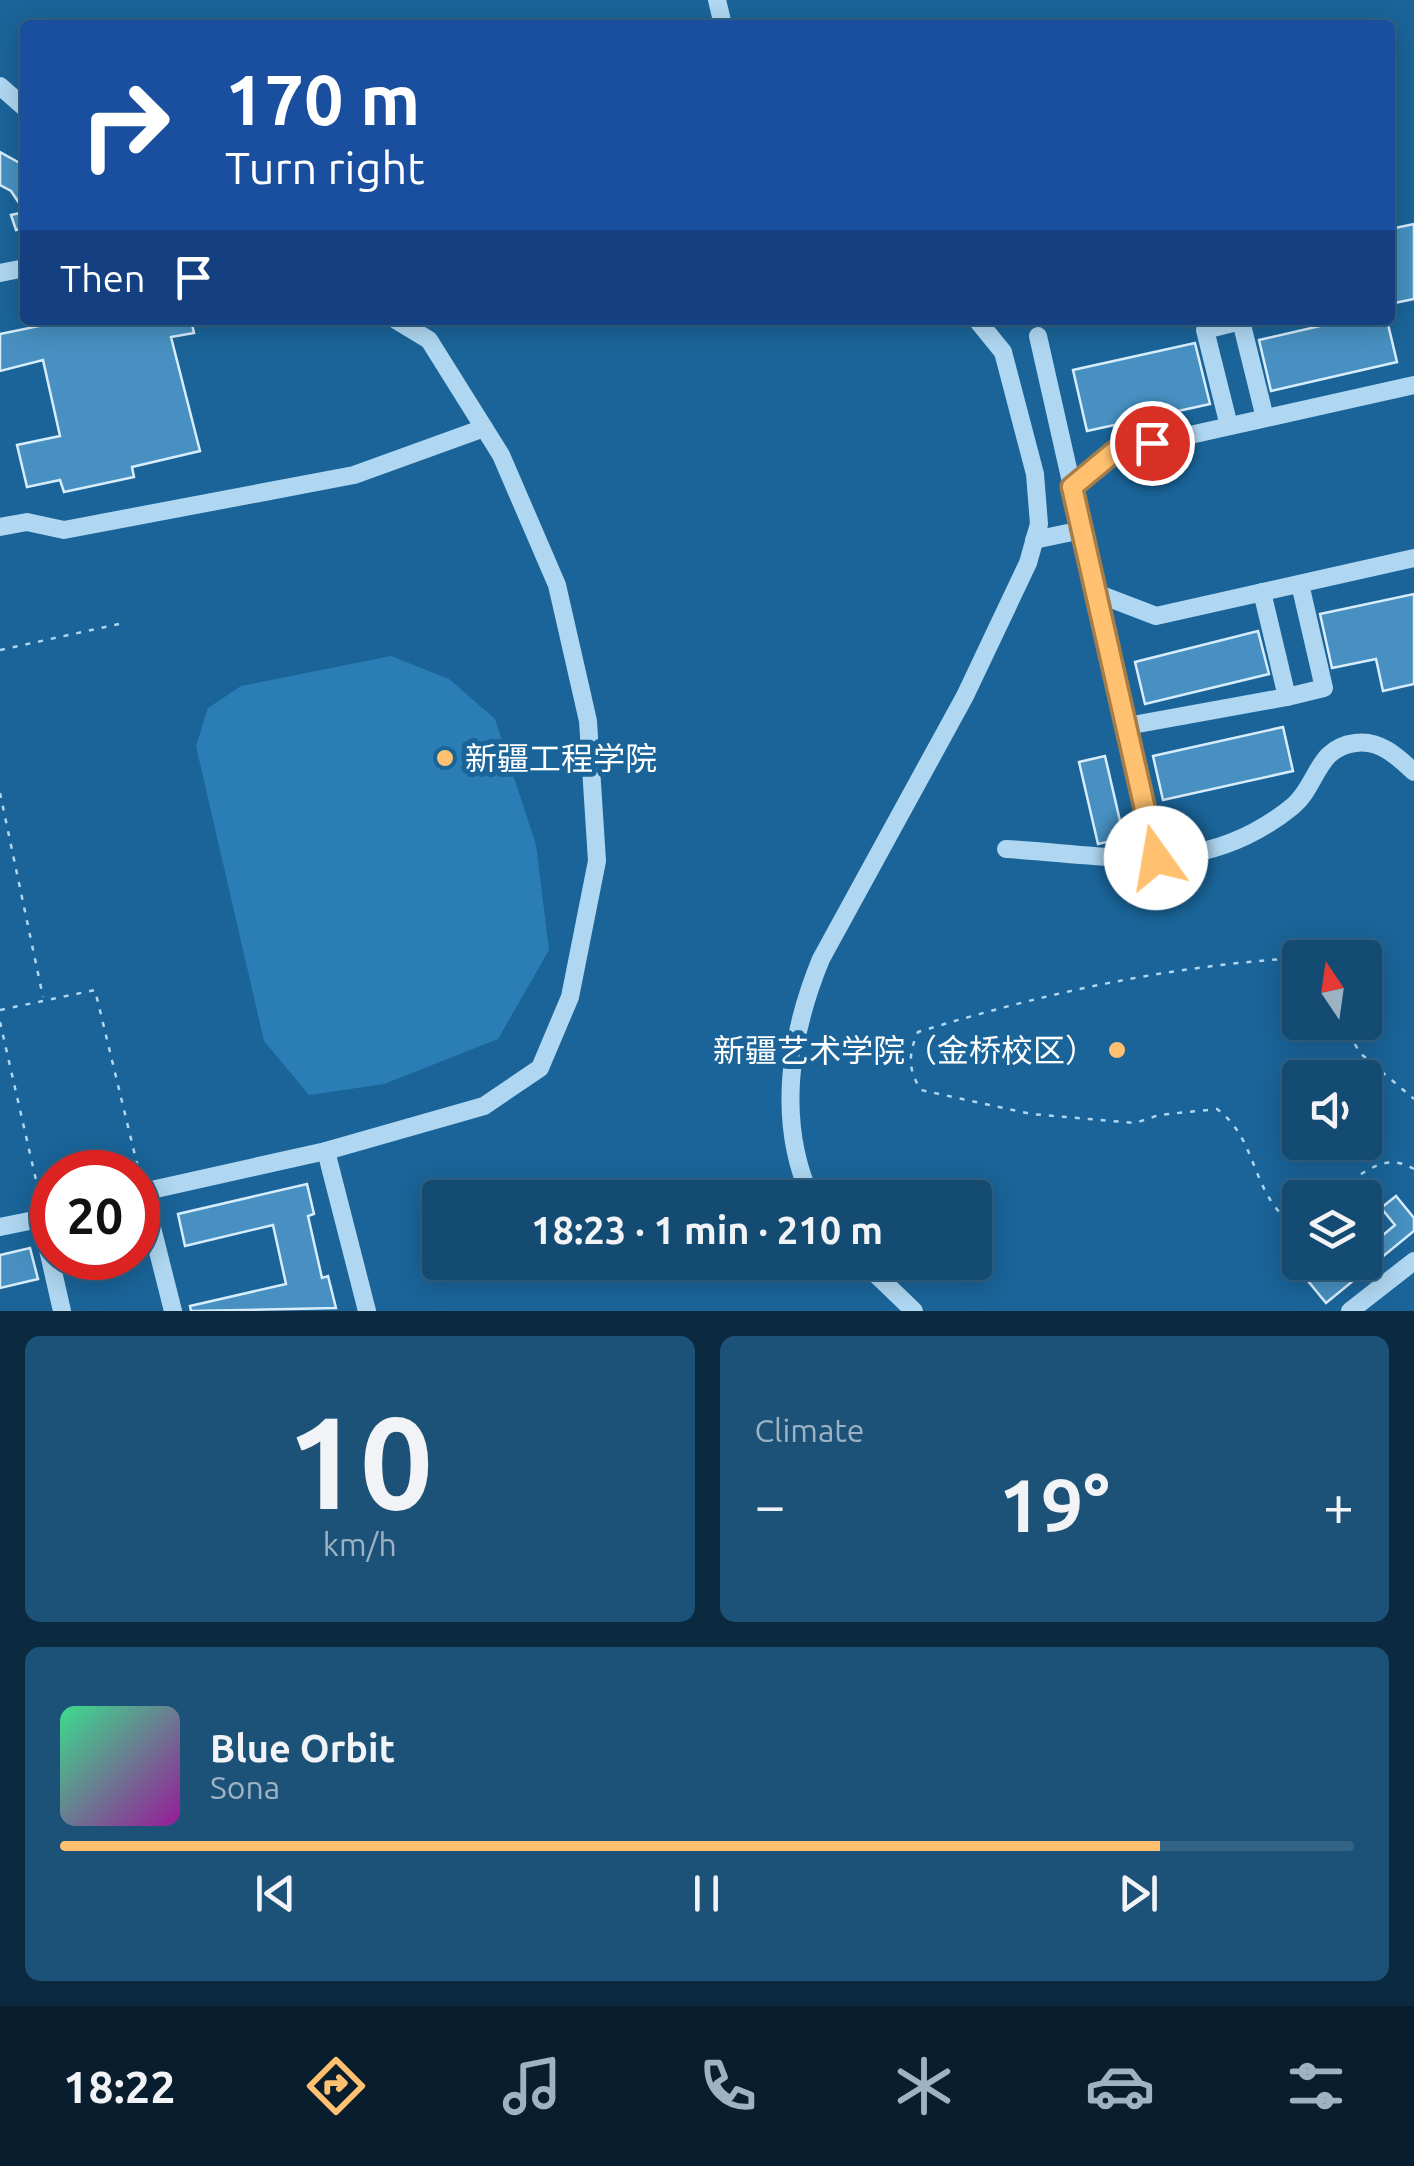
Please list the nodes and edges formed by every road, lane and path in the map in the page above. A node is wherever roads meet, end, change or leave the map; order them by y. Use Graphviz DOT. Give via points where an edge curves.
graph roads {
  1 [pos="0,86"];
  2 [pos="20,104"];
  3 [pos="404,325"];
  4 [pos="981,325"];
  5 [pos="1225,325"];
  6 [pos="1242,325"];
  7 [pos="1038,336"];
  8 [pos="1414,385"];
  9 [pos="1265,418"];
  10 [pos="1229,426"];
  11 [pos="484,428"];
  12 [pos="1072,487"];
  13 [pos="0,527"];
  14 [pos="1082,530"];
  15 [pos="1034,540"];
  16 [pos="1414,558"];
  17 [pos="1300,584"];
  18 [pos="1262,592"];
  19 [pos="1096,593"];
  20 [pos="119,624"];
  21 [pos="0,650"];
  22 [pos="1286,697"];
  23 [pos="1126,726"];
  24 [pos="1414,772"];
  25 [pos="0,793"];
  26 [pos="1006,849"];
  27 [pos="1156,858"];
  28 [pos="1282,959"];
  29 [pos="43,998"];
  30 [pos="0,1010"];
  31 [pos="0,1022"];
  32 [pos="1352,1040"];
  33 [pos="1414,1099"];
  34 [pos="30,1150"];
  35 [pos="131,1150"];
  36 [pos="326,1152"];
  37 [pos="1414,1168"];
  38 [pos="805,1180"];
  39 [pos="1354,1180"];
  40 [pos="160,1188"];
  41 [pos="1282,1216"];
  42 [pos="30,1221"];
  43 [pos="0,1227"];
  44 [pos="1414,1261"];
  45 [pos="160,1264"];
  46 [pos="57,1280"];
  47 [pos="882,1280"];
  48 [pos="62,1311"];
  49 [pos="173,1311"];
  50 [pos="366,1311"];
  51 [pos="914,1311"];
  52 [pos="1350,1311"];
  1 -- 2 [label="street"];
  3 -- 11 [label="street" via="429,340"];
  4 -- 15 [label="street" via="1003,352 1035,474"];
  5 -- 10 [label="street" via="1205,330"];
  6 -- 9 [label="street"];
  7 -- 12 [label="street"];
  8 -- 9 [label="street"];
  9 -- 10 [label="street"];
  10 -- 12 [label="street" via="1114,452"];
  11 -- 13 [label="street" via="354,474 64,530 28,522"];
  11 -- 36 [label="street" via="557,585 588,720 597,861 570,997 540,1068 484,1106"];
  12 -- 14 [label="street"];
  14 -- 15 [label="street"];
  14 -- 19 [label="street"];
  15 -- 38 [label="street" via="966,696 804,1000 791,1100 794,1146"];
  16 -- 17 [label="street"];
  17 -- 18 [label="street"];
  17 -- 22 [label="street" via="1324,688"];
  18 -- 19 [label="street" via="1156,616"];
  18 -- 22 [label="street"];
  19 -- 23 [label="street"];
  20 -- 21 [label="path"];
  22 -- 23 [label="street"];
  23 -- 27 [label="street"];
  24 -- 27 [label="street" via="1377,743 1352,742 1323,757 1297,803 1242,841 1202,855"];
  25 -- 29 [label="path"];
  26 -- 27 [label="street"];
  28 -- 41 [label="path" via="1103,981 918,1032 910,1050 911,1075 921,1090 1031,1114 1135,1124 1216,1109 1239,1126 1267,1202"];
  29 -- 30 [label="path"];
  29 -- 35 [label="path" via="95,990"];
  31 -- 34 [label="path"];
  32 -- 33 [label="path"];
  36 -- 40 [label="street"];
  36 -- 50 [label="street"];
  37 -- 39 [label="path" via="1401,1160 1377,1163"];
  42 -- 43 [label="street"];
  44 -- 52 [label="street"];
  45 -- 49 [label="street"];
  46 -- 48 [label="street"];
  47 -- 51 [label="street"];
}
